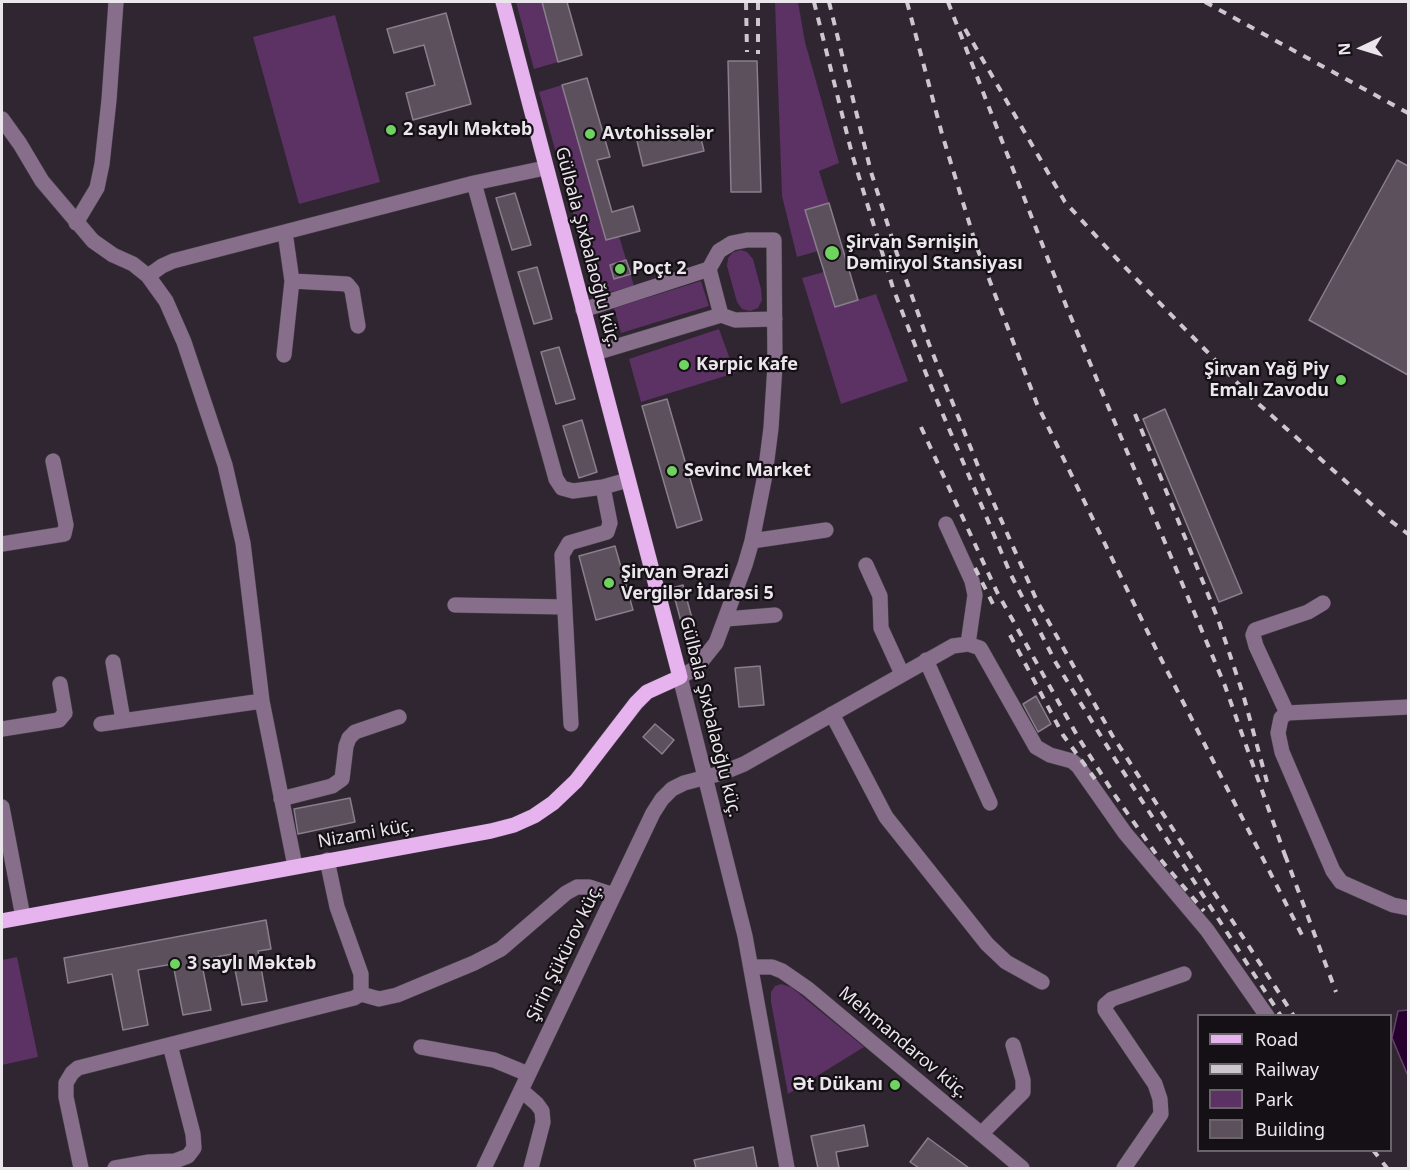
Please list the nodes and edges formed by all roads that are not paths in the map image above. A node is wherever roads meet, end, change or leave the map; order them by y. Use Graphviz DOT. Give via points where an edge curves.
graph roads {
  1 [pos="116,2"];
  2 [pos="503,2"];
  3 [pos="2,119"];
  4 [pos="545,168"];
  5 [pos="474,183"];
  6 [pos="76,223"];
  7 [pos="285,232"];
  8 [pos="709,269"];
  9 [pos="148,276"];
  10 [pos="292,281"];
  11 [pos="583,310"];
  12 [pos="721,315"];
  13 [pos="775,319"];
  14 [pos="358,326"];
  15 [pos="284,354"];
  16 [pos="595,354"];
  17 [pos="53,461"];
  18 [pos="628,480"];
  19 [pos="603,487"];
  20 [pos="946,524"];
  21 [pos="826,530"];
  22 [pos="752,541"];
  23 [pos="2,544"];
  24 [pos="866,566"];
  25 [pos="1323,603"];
  26 [pos="454,604"];
  27 [pos="564,607"];
  28 [pos="775,615"];
  29 [pos="726,620"];
  30 [pos="968,644"];
  31 [pos="926,660"];
  32 [pos="113,662"];
  33 [pos="902,674"];
  34 [pos="680,677"];
  35 [pos="60,684"];
  36 [pos="262,701"];
  37 [pos="1408,707"];
  38 [pos="1287,713"];
  39 [pos="832,714"];
  40 [pos="399,717"];
  41 [pos="123,720"];
  42 [pos="101,724"];
  43 [pos="571,724"];
  44 [pos="2,729"];
  45 [pos="705,777"];
  46 [pos="281,799"];
  47 [pos="990,803"];
  48 [pos="2,807"];
  49 [pos="327,860"];
  50 [pos="295,866"];
  51 [pos="614,895"];
  52 [pos="1408,908"];
  53 [pos="23,917"];
  54 [pos="2,921"];
  55 [pos="751,967"];
  56 [pos="1184,974"];
  57 [pos="1042,982"];
  58 [pos="361,994"];
  59 [pos="1266,1014"];
  60 [pos="170,1045"];
  61 [pos="1013,1045"];
  62 [pos="421,1047"];
  63 [pos="528,1074"];
  64 [pos="521,1090"];
  65 [pos="981,1134"];
  66 [pos="176,1165"];
  67 [pos="81,1168"];
  68 [pos="115,1168"];
  69 [pos="484,1168"];
  70 [pos="531,1168"];
  71 [pos="787,1168"];
  72 [pos="1022,1168"];
  73 [pos="1124,1168"];
  1 -- 6 [label="street" via="102,164 97,188"];
  2 -- 4 [label="main road, Gülbala Şıxbalaoğlu küç."];
  3 -- 6 [label="street" via="42,181"];
  4 -- 5 [label="street"];
  4 -- 11 [label="main road, Gülbala Şıxbalaoğlu küç."];
  5 -- 7 [label="street"];
  5 -- 19 [label="street" via="556,479 562,488 573,491"];
  6 -- 9 [label="street" via="93,241"];
  7 -- 9 [label="street" via="172,261"];
  7 -- 10 [label="street"];
  8 -- 11 [label="street"];
  8 -- 12 [label="street"];
  8 -- 13 [label="street" via="719,251 732,243 774,240"];
  9 -- 36 [label="street" via="166,302 184,342 225,465 243,543"];
  10 -- 14 [label="street" via="347,284 352,290"];
  10 -- 15 [label="street"];
  11 -- 16 [label="main road, Gülbala Şıxbalaoğlu küç."];
  12 -- 13 [label="street" via="735,320"];
  12 -- 16 [label="street"];
  13 -- 22 [label="street" via="771,428"];
  16 -- 18 [label="main road, Gülbala Şıxbalaoğlu küç."];
  17 -- 23 [label="street" via="66,525 64,534"];
  18 -- 19 [label="street"];
  18 -- 34 [label="main road, Gülbala Şıxbalaoğlu küç."];
  19 -- 27 [label="street" via="610,523 607,531 569,543 561,555"];
  20 -- 30 [label="street" via="975,595"];
  21 -- 22 [label="street"];
  22 -- 29 [label="street"];
  24 -- 33 [label="street" via="880,596 881,628"];
  25 -- 38 [label="street" via="1255,630 1253,635"];
  26 -- 27 [label="street"];
  27 -- 43 [label="street"];
  28 -- 29 [label="street"];
  29 -- 34 [label="street" via="706,657"];
  30 -- 31 [label="street, Şirin Şükürov küç." via="953,646"];
  30 -- 59 [label="street" via="980,648 1036,747 1078,766 1125,833 1207,930"];
  31 -- 33 [label="street, Şirin Şükürov küç."];
  31 -- 47 [label="street"];
  32 -- 41 [label="street"];
  33 -- 39 [label="street, Şirin Şükürov küç."];
  34 -- 45 [label="street, Gülbala Şıxbalaoğlu küç."];
  34 -- 49 [label="main road, Nizami küç." via="641,698 576,781 534,816 491,831"];
  35 -- 44 [label="street" via="65,713 59,720"];
  36 -- 41 [label="street"];
  36 -- 46 [label="street"];
  37 -- 38 [label="street"];
  38 -- 52 [label="street" via="1281,718 1278,733 1282,752 1333,872 1341,882"];
  39 -- 45 [label="street, Şirin Şükürov küç." via="744,764"];
  39 -- 57 [label="street" via="886,817 987,944 1006,962"];
  40 -- 46 [label="street" via="355,732 349,738 342,779 332,786"];
  41 -- 42 [label="street"];
  45 -- 51 [label="street, Şirin Şükürov küç." via="672,789 662,799"];
  45 -- 55 [label="street, Gülbala Şıxbalaoğlu küç."];
  46 -- 50 [label="street"];
  48 -- 53 [label="street"];
  49 -- 50 [label="main road, Nizami küç."];
  49 -- 58 [label="street" via="337,908 361,974"];
  50 -- 53 [label="main road, Nizami küç."];
  51 -- 58 [label="street" via="577,887 501,949 474,963 397,995 379,999"];
  51 -- 63 [label="street, Şirin Şükürov küç."];
  53 -- 54 [label="main road, Nizami küç."];
  55 -- 65 [label="street, Mehmandarov küç." via="772,967 808,989"];
  55 -- 71 [label="street, Gülbala Şıxbalaoğlu küç."];
  56 -- 73 [label="street" via="1112,999 1105,1005 1155,1084 1160,1099 1161,1114"];
  58 -- 60 [label="street"];
  60 -- 66 [label="street" via="194,1148"];
  60 -- 67 [label="street" via="78,1068 72,1073 66,1083 66,1097"];
  61 -- 65 [label="street" via="1023,1092"];
  62 -- 63 [label="street" via="494,1060"];
  63 -- 64 [label="street, Şirin Şükürov küç."];
  64 -- 69 [label="street, Şirin Şükürov küç."];
  64 -- 70 [label="street" via="542,1111 543,1122"];
  65 -- 72 [label="street, Mehmandarov küç."];
  66 -- 68 [label="street" via="148,1162"];
}
